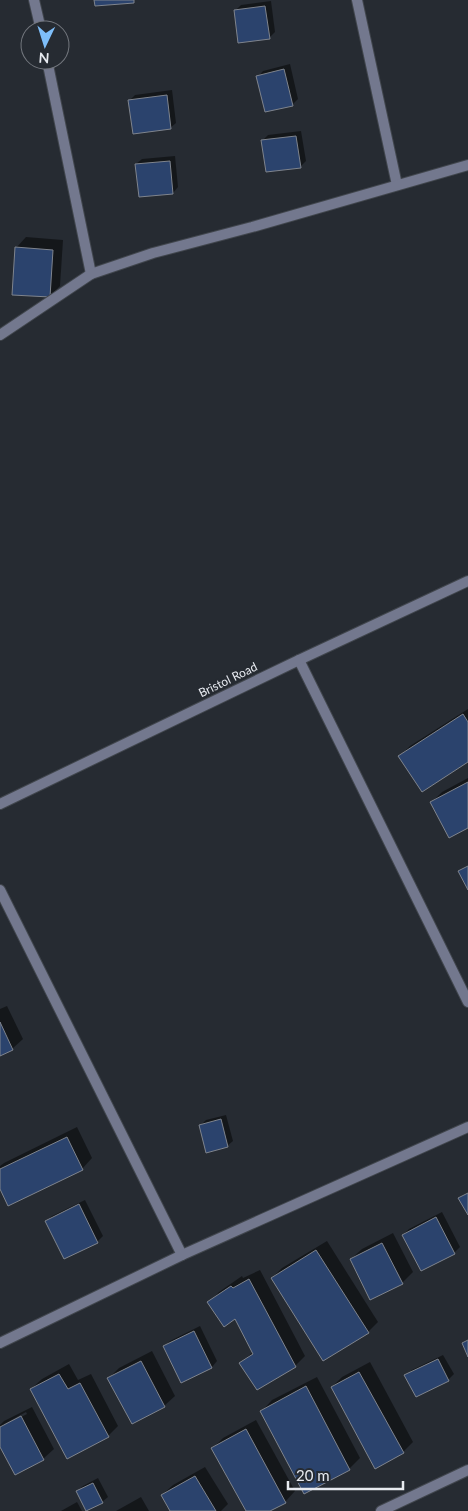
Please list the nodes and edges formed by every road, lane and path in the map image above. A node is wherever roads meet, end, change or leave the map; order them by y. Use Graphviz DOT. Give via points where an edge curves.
graph roads {
  1 [pos="34,0"];
  2 [pos="358,0"];
  3 [pos="38,20"];
  4 [pos="49,70"];
  5 [pos="468,165"];
  6 [pos="396,185"];
  7 [pos="92,274"];
  8 [pos="0,335"];
  9 [pos="468,580"];
  10 [pos="299,660"];
  11 [pos="0,804"];
  12 [pos="0,890"];
  13 [pos="468,1002"];
  14 [pos="468,1126"];
  15 [pos="182,1255"];
  16 [pos="0,1343"];
  17 [pos="468,1470"];
  18 [pos="382,1511"];
  1 -- 3 [label="street"];
  2 -- 6 [label="street"];
  4 -- 7 [label="street"];
  5 -- 6 [label="street"];
  6 -- 7 [label="street" via="153,253"];
  7 -- 8 [label="street"];
  9 -- 10 [label="street, Bristol Road"];
  10 -- 11 [label="street, Bristol Road"];
  10 -- 13 [label="street"];
  12 -- 15 [label="street"];
  14 -- 15 [label="street"];
  15 -- 16 [label="street"];
  17 -- 18 [label="street"];
}
